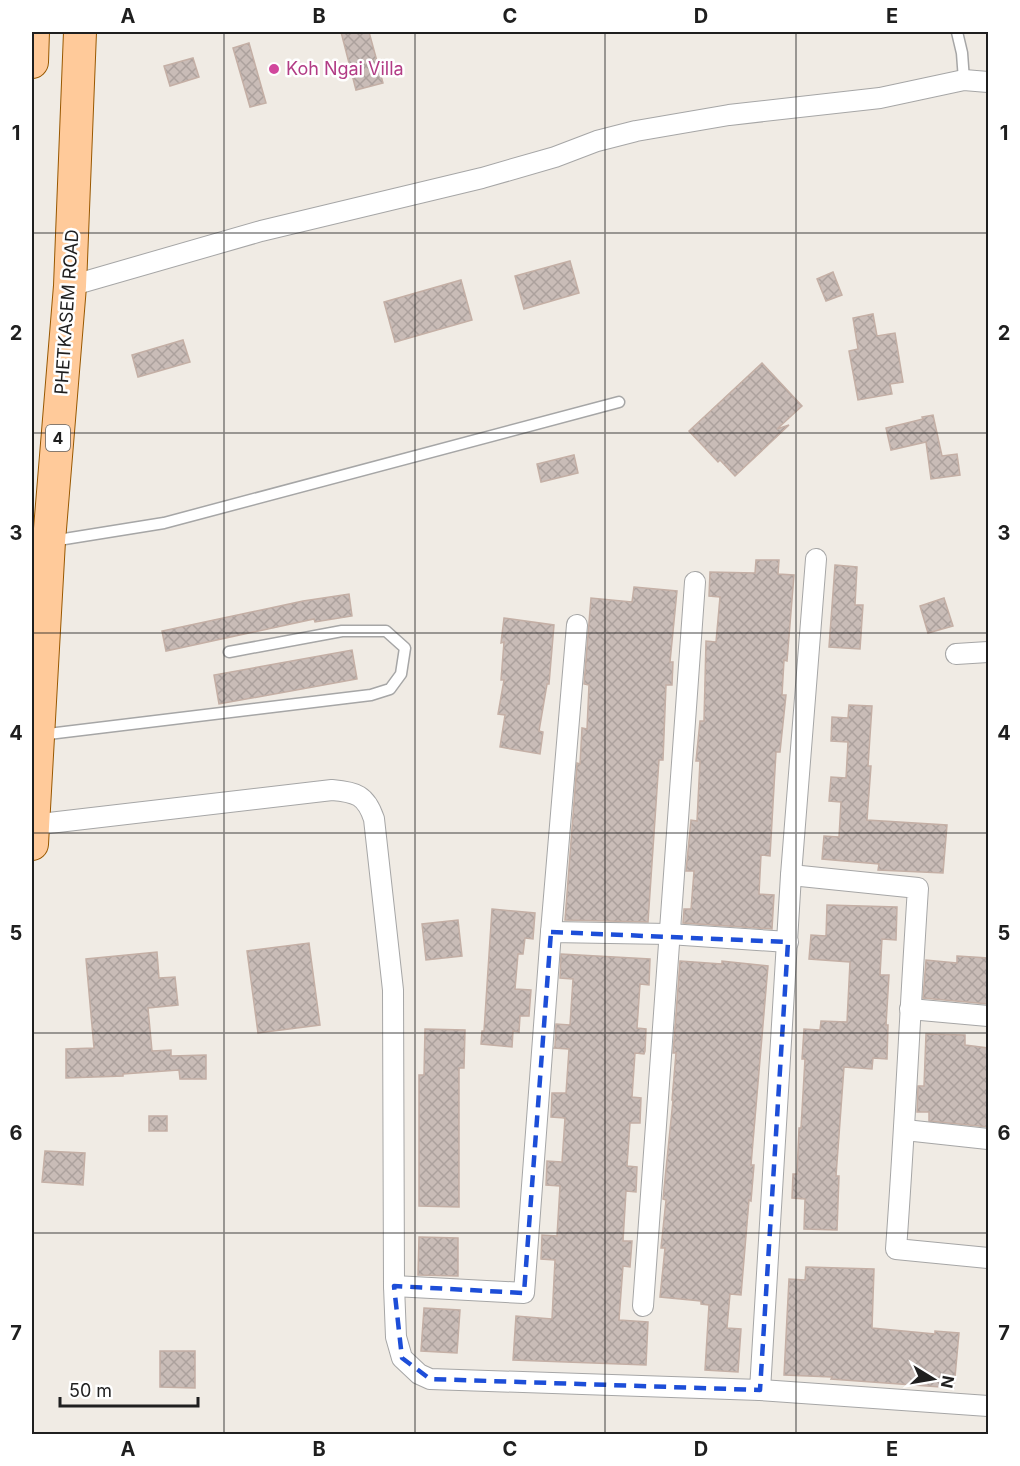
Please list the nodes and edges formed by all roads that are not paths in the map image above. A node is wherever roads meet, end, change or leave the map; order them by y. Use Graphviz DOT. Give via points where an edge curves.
graph roads {
  1 [pos="33,32"];
  2 [pos="80,32"];
  3 [pos="957,32"];
  4 [pos="32,62"];
  5 [pos="963,80"];
  6 [pos="988,82"];
  7 [pos="70,286"];
  8 [pos="620,402"];
  9 [pos="49,541"];
  10 [pos="816,559"];
  11 [pos="695,582"];
  12 [pos="577,625"];
  13 [pos="229,652"];
  14 [pos="988,652"];
  15 [pos="956,654"];
  16 [pos="37,735"];
  17 [pos="32,834"];
  18 [pos="791,875"];
  19 [pos="551,932"];
  20 [pos="669,934"];
  21 [pos="788,942"];
  22 [pos="910,1009"];
  23 [pos="988,1016"];
  24 [pos="905,1130"];
  25 [pos="988,1139"];
  26 [pos="988,1258"];
  27 [pos="394,1286"];
  28 [pos="643,1306"];
  29 [pos="760,1390"];
  30 [pos="988,1407"];
  1 -- 4 [label="main road"];
  2 -- 7 [label="main road, PHETKASEM ROAD / 4"];
  3 -- 5 [label="lane"];
  5 -- 6 [label="street"];
  5 -- 7 [label="street" via="880,98 729,115 636,132 482,178 261,231"];
  7 -- 9 [label="main road, PHETKASEM ROAD / 4"];
  8 -- 9 [label="lane" via="164,523"];
  9 -- 16 [label="main road, PHETKASEM ROAD / 4"];
  10 -- 18 [label="street"];
  11 -- 20 [label="street"];
  12 -- 19 [label="street"];
  13 -- 16 [label="lane" via="342,631 386,631 405,648 401,674 390,689 371,695"];
  14 -- 15 [label="street"];
  16 -- 17 [label="main road, PHETKASEM ROAD / 4"];
  17 -- 27 [label="street" via="332,790 360,796 370,806 393,990"];
  18 -- 21 [label="street"];
  18 -- 22 [label="street" via="918,888"];
  19 -- 20 [label="street"];
  19 -- 27 [label="street" via="524,1293"];
  20 -- 21 [label="street"];
  20 -- 28 [label="street"];
  21 -- 29 [label="street"];
  22 -- 23 [label="street"];
  22 -- 24 [label="street"];
  24 -- 25 [label="street"];
  24 -- 26 [label="street" via="896,1249"];
  27 -- 29 [label="street" via="396,1337 402,1358 430,1379"];
  29 -- 30 [label="street"];
}
